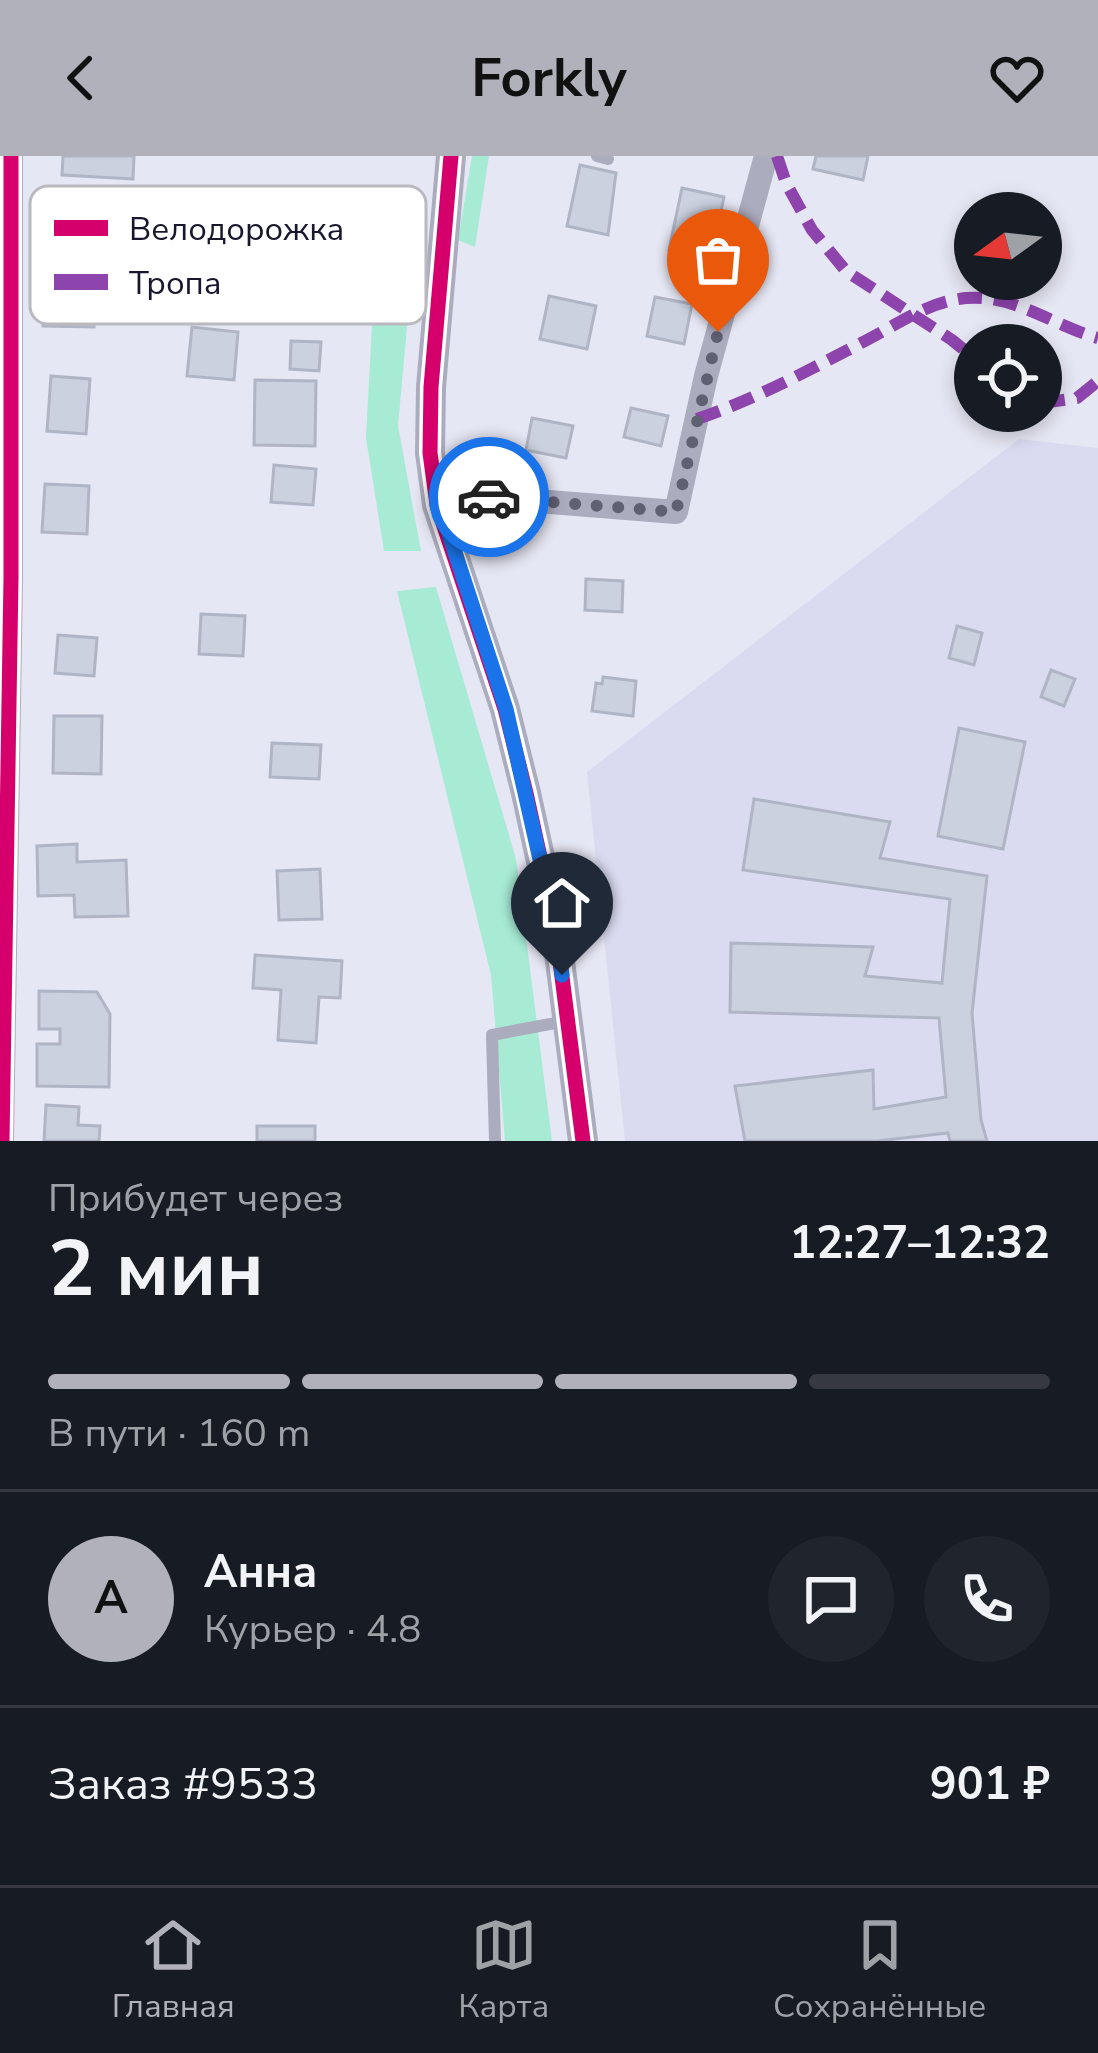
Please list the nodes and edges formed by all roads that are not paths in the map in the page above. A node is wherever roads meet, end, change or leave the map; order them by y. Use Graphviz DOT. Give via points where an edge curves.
graph roads {
  1 [pos="11,156"];
  2 [pos="452,156"];
  3 [pos="766,156"];
  4 [pos="436,494"];
  5 [pos="567,1021"];
  6 [pos="2,1141"];
  7 [pos="495,1141"];
  8 [pos="583,1141"];
  1 -- 6 [label="street"];
  2 -- 4 [label="street" via="430,387"];
  3 -- 4 [label="street" via="676,512"];
  4 -- 5 [label="street" via="506,709 556,930"];
  5 -- 7 [label="lane" via="492,1036"];
  5 -- 8 [label="street"];
}
